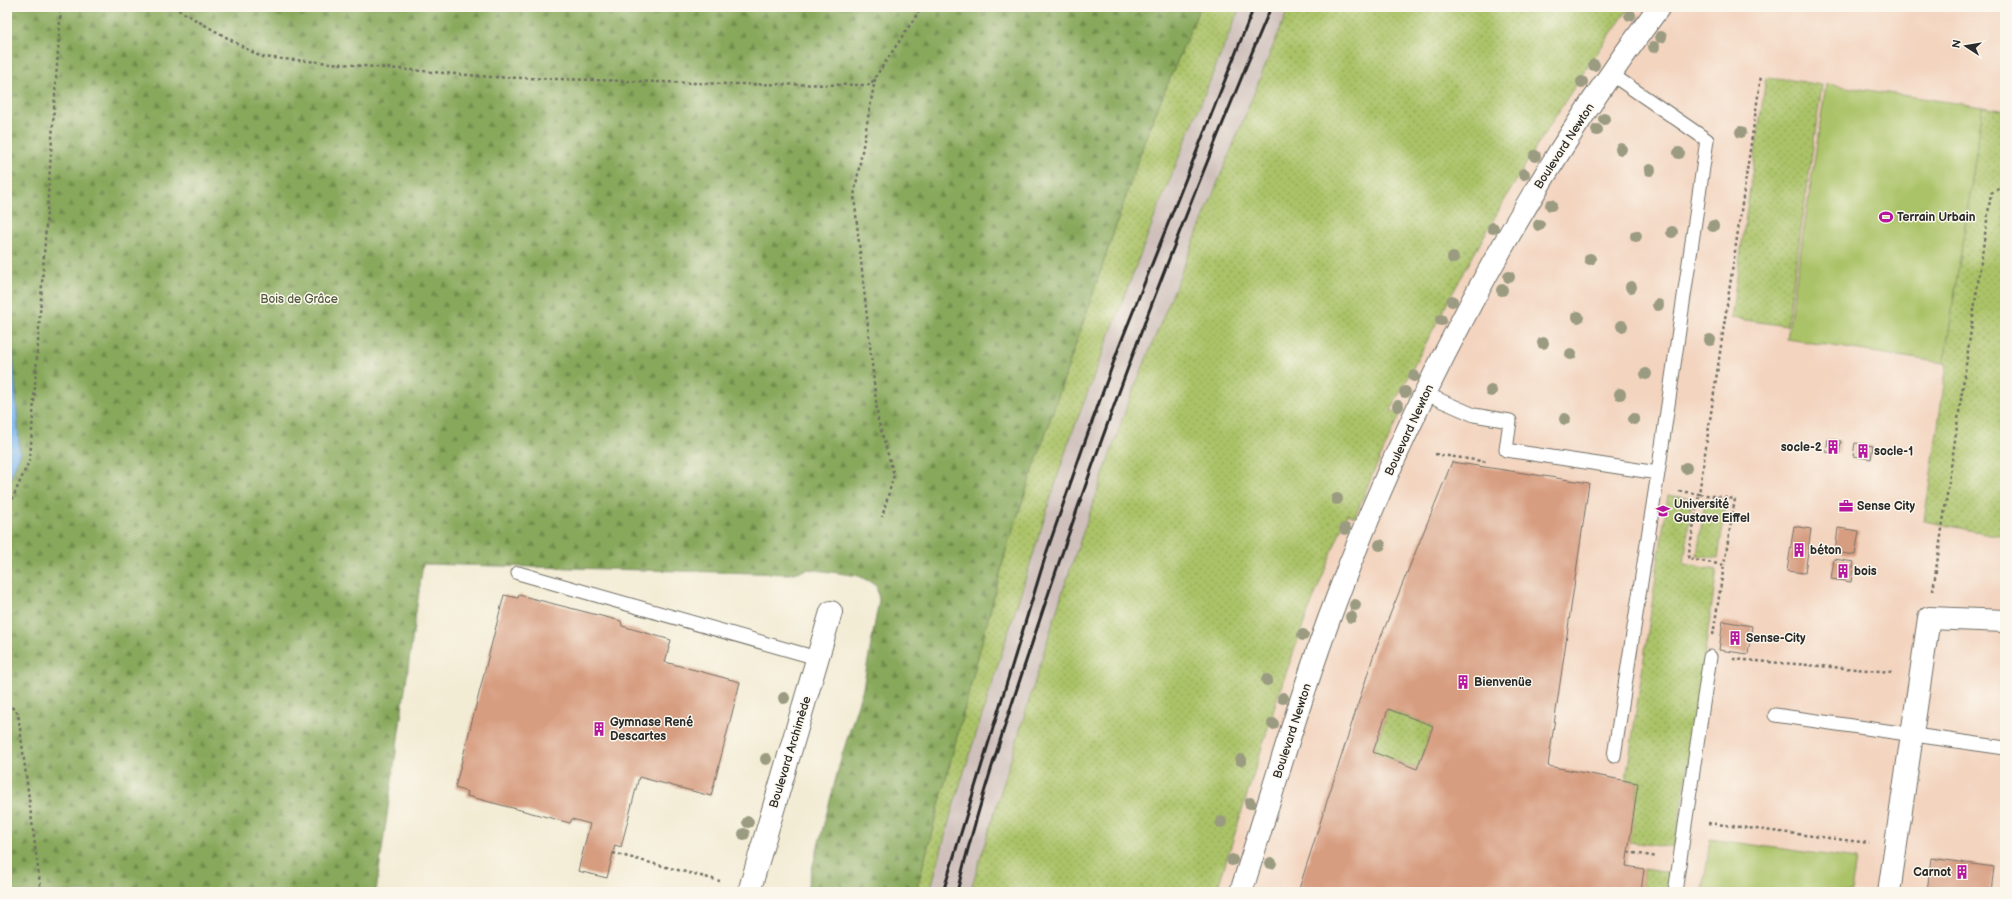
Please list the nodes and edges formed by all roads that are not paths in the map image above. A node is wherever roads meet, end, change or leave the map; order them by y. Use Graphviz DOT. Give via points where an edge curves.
graph roads {
  1 [pos="1659,7"];
  2 [pos="1611,74"];
  3 [pos="1426,394"];
  4 [pos="1658,473"];
  5 [pos="518,574"];
  6 [pos="831,612"];
  7 [pos="2005,621"];
  8 [pos="1710,657"];
  9 [pos="817,658"];
  10 [pos="1775,715"];
  11 [pos="1912,734"];
  12 [pos="2005,748"];
  13 [pos="1614,756"];
  14 [pos="749,892"];
  15 [pos="1241,892"];
  16 [pos="1675,892"];
  17 [pos="1889,892"];
  1 -- 2 [label="street, Boulevard Newton"];
  2 -- 3 [label="street, Boulevard Newton" via="1534,192"];
  2 -- 4 [label="lane" via="1707,140"];
  3 -- 4 [label="lane" via="1474,415 1510,421 1506,450"];
  3 -- 15 [label="street, Boulevard Newton" via="1369,518 1329,618"];
  4 -- 13 [label="lane"];
  5 -- 9 [label="lane"];
  6 -- 9 [label="street, Boulevard Archimède"];
  7 -- 11 [label="street" via="1929,618"];
  8 -- 16 [label="lane"];
  9 -- 14 [label="street, Boulevard Archimède"];
  10 -- 11 [label="lane"];
  11 -- 12 [label="lane"];
  11 -- 17 [label="street"];
}
